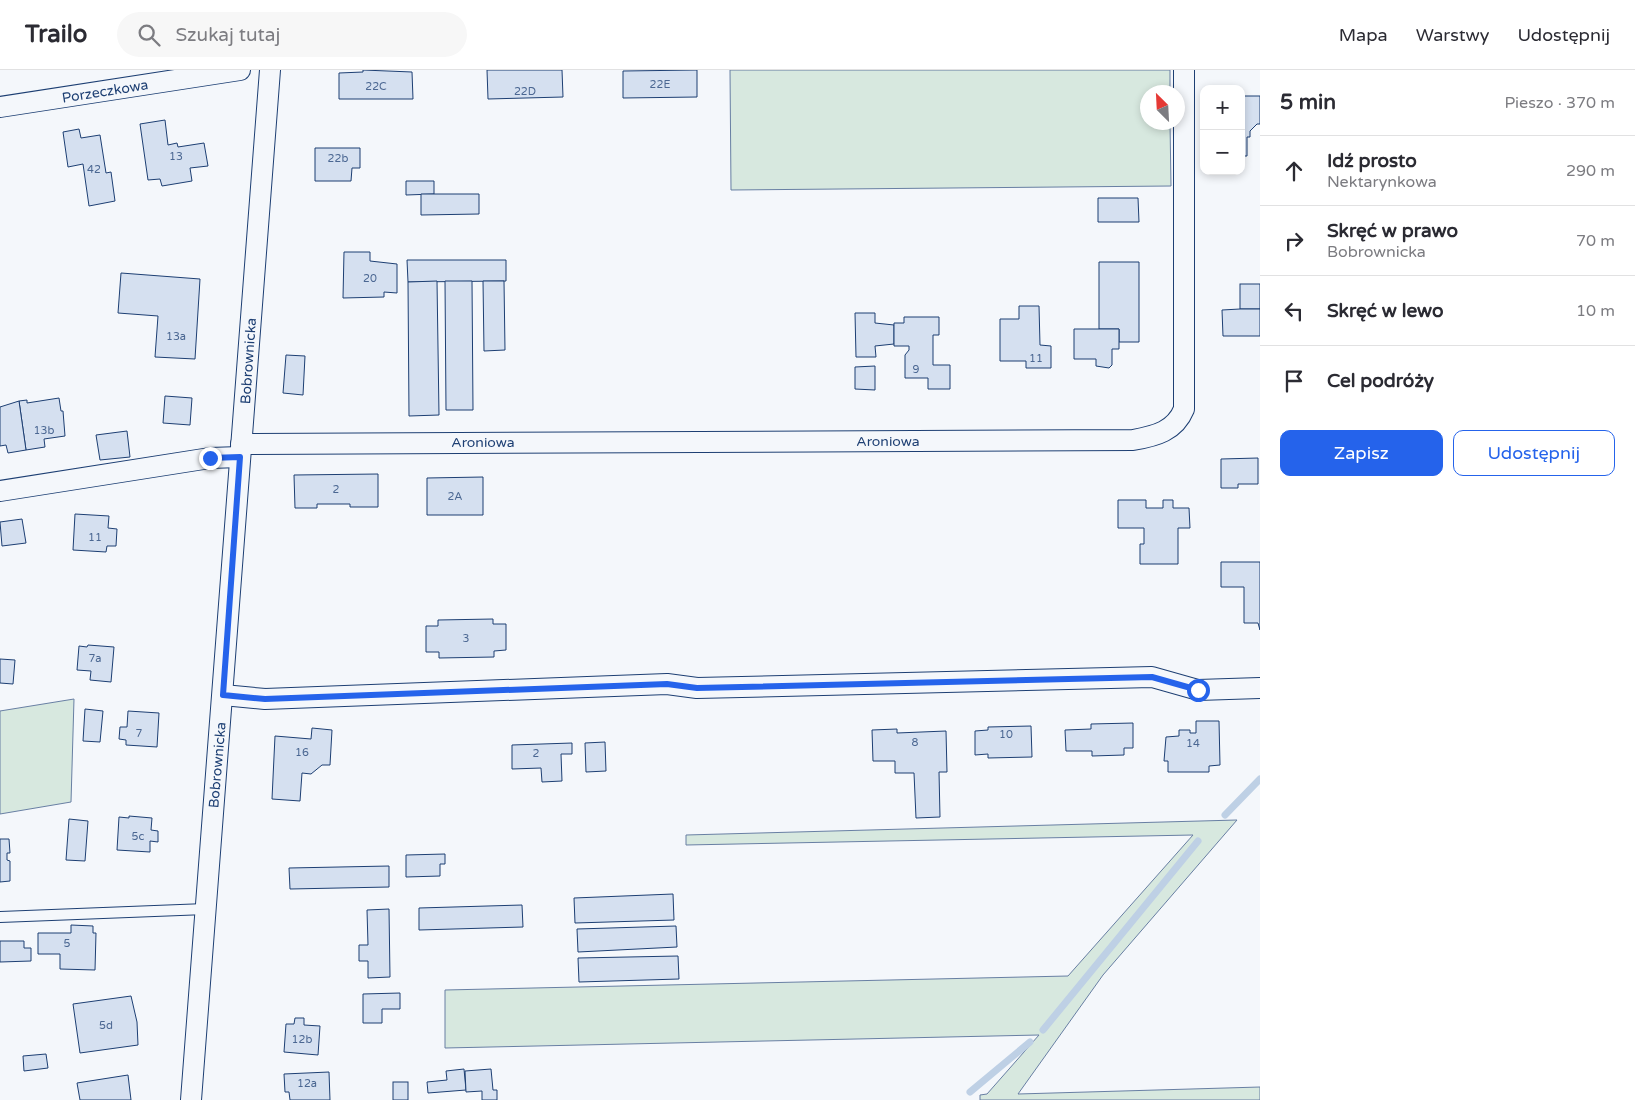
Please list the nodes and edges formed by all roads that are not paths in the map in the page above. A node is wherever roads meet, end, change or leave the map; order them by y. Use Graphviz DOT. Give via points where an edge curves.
graph roads {
  1 [pos="240,70"];
  2 [pos="270,70"];
  3 [pos="1184,70"];
  4 [pos="0,107"];
  5 [pos="241,450"];
  6 [pos="0,491"];
  7 [pos="1260,688"];
  8 [pos="223,695"];
  9 [pos="206,909"];
  10 [pos="0,917"];
  11 [pos="191,1100"];
  1 -- 4 [label="street, Porzeczkowa"];
  2 -- 5 [label="street, Bobrownicka"];
  3 -- 5 [label="street, Aroniowa" via="1184,408 1176,424 1164,432 1134,440"];
  5 -- 6 [label="street, Aroniowa" via="210,458"];
  5 -- 8 [label="street, Bobrownicka"];
  7 -- 8 [label="street" via="1198,690 1152,677 697,688 667,684 265,699"];
  8 -- 9 [label="street, Bobrownicka"];
  9 -- 10 [label="lane"];
  9 -- 11 [label="street, Bobrownicka"];
}
